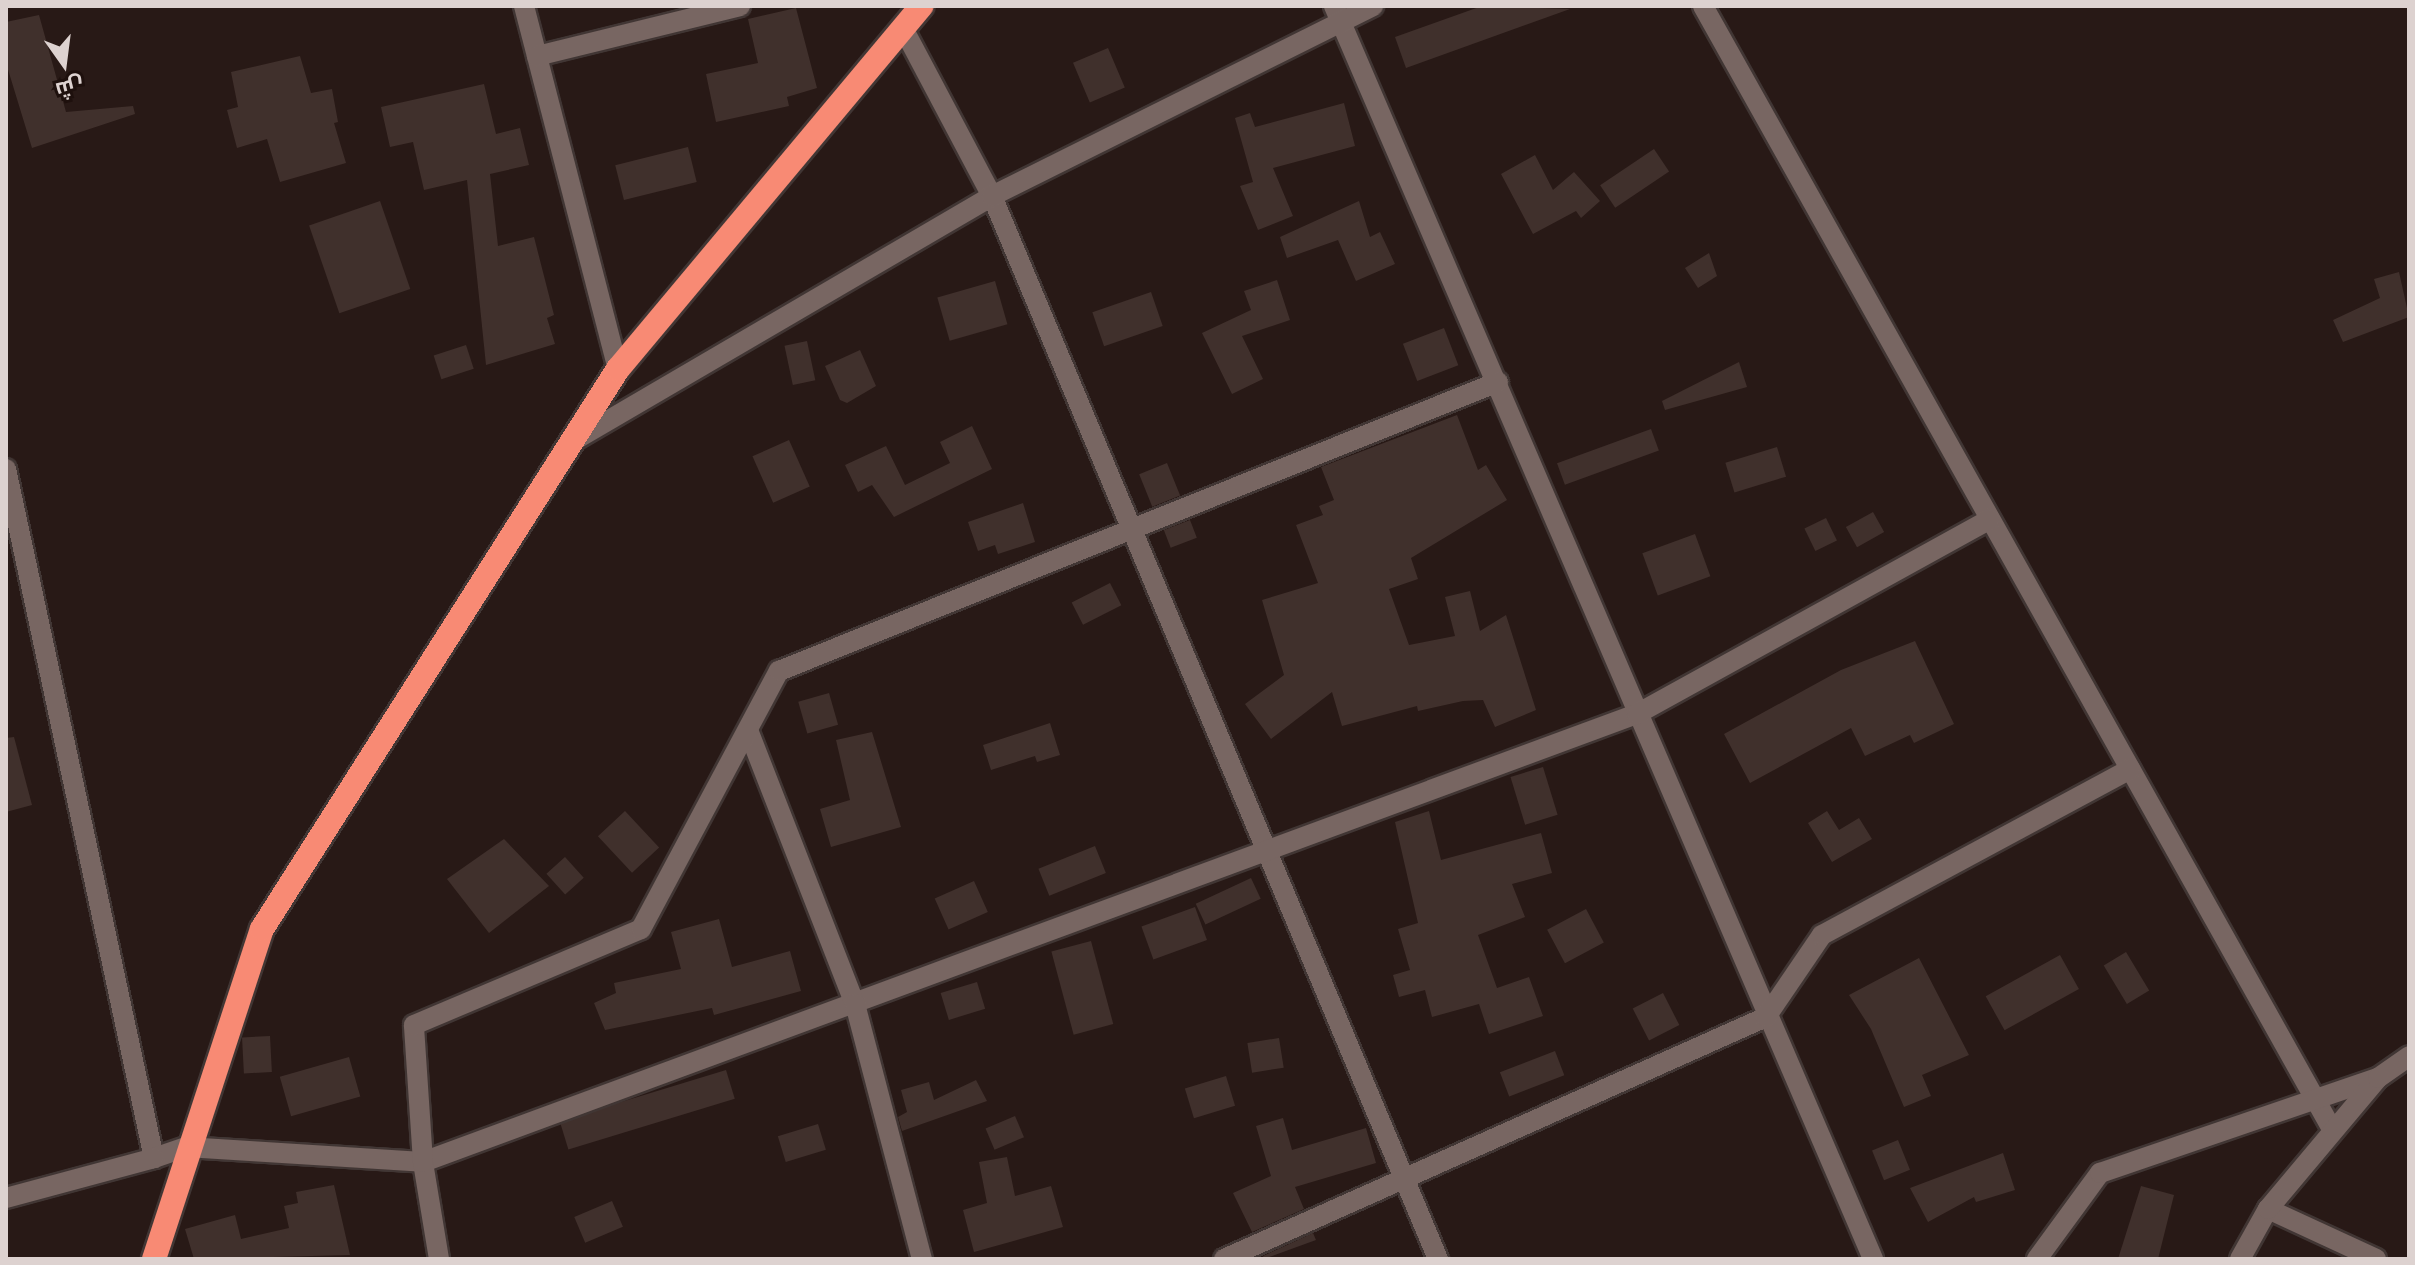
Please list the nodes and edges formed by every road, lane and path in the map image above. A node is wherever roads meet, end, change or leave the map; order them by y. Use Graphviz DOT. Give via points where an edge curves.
graph roads {
  1 [pos="524,6"];
  2 [pos="740,6"];
  3 [pos="922,6"];
  4 [pos="1373,6"];
  5 [pos="1703,6"];
  6 [pos="1338,14"];
  7 [pos="904,30"];
  8 [pos="537,56"];
  9 [pos="992,196"];
  10 [pos="618,369"];
  11 [pos="1498,382"];
  12 [pos="573,441"];
  13 [pos="6,469"];
  14 [pos="1990,519"];
  15 [pos="1135,528"];
  16 [pos="1637,714"];
  17 [pos="748,730"];
  18 [pos="2130,769"];
  19 [pos="1267,853"];
  20 [pos="855,1004"];
  21 [pos="1766,1017"];
  22 [pos="2409,1056"];
  23 [pos="2378,1078"];
  24 [pos="2315,1100"];
  25 [pos="2333,1131"];
  26 [pos="186,1147"];
  27 [pos="154,1158"];
  28 [pos="423,1162"];
  29 [pos="1405,1180"];
  30 [pos="6,1198"];
  31 [pos="2268,1209"];
  32 [pos="154,1259"];
  33 [pos="439,1259"];
  34 [pos="922,1259"];
  35 [pos="1224,1259"];
  36 [pos="1438,1259"];
  37 [pos="1873,1259"];
  38 [pos="2037,1259"];
  39 [pos="2240,1259"];
  40 [pos="2376,1259"];
  1 -- 8 [label="street"];
  2 -- 8 [label="street"];
  3 -- 7 [label="highway"];
  4 -- 6 [label="street"];
  5 -- 14 [label="street"];
  6 -- 9 [label="street"];
  6 -- 11 [label="street"];
  7 -- 9 [label="street"];
  7 -- 10 [label="highway"];
  8 -- 10 [label="street"];
  9 -- 12 [label="street"];
  9 -- 15 [label="street"];
  10 -- 12 [label="highway"];
  11 -- 15 [label="street"];
  11 -- 16 [label="street"];
  12 -- 26 [label="highway" via="262,929"];
  13 -- 27 [label="street"];
  14 -- 16 [label="street"];
  14 -- 18 [label="street"];
  15 -- 17 [label="street" via="779,671"];
  15 -- 19 [label="street"];
  16 -- 19 [label="street"];
  16 -- 21 [label="street"];
  17 -- 20 [label="street"];
  17 -- 28 [label="street" via="641,929 414,1025"];
  18 -- 21 [label="street" via="1822,935"];
  18 -- 24 [label="street"];
  19 -- 20 [label="street"];
  19 -- 29 [label="street"];
  20 -- 28 [label="street"];
  20 -- 34 [label="street"];
  21 -- 29 [label="street"];
  21 -- 37 [label="street"];
  22 -- 23 [label="street"];
  23 -- 24 [label="street"];
  23 -- 25 [label="street"];
  24 -- 25 [label="street"];
  24 -- 38 [label="street" via="2100,1173"];
  25 -- 31 [label="street"];
  26 -- 27 [label="street"];
  26 -- 28 [label="street"];
  26 -- 32 [label="highway"];
  27 -- 30 [label="street"];
  28 -- 33 [label="street"];
  29 -- 35 [label="street"];
  29 -- 36 [label="street"];
  31 -- 39 [label="street"];
  31 -- 40 [label="street"];
}
